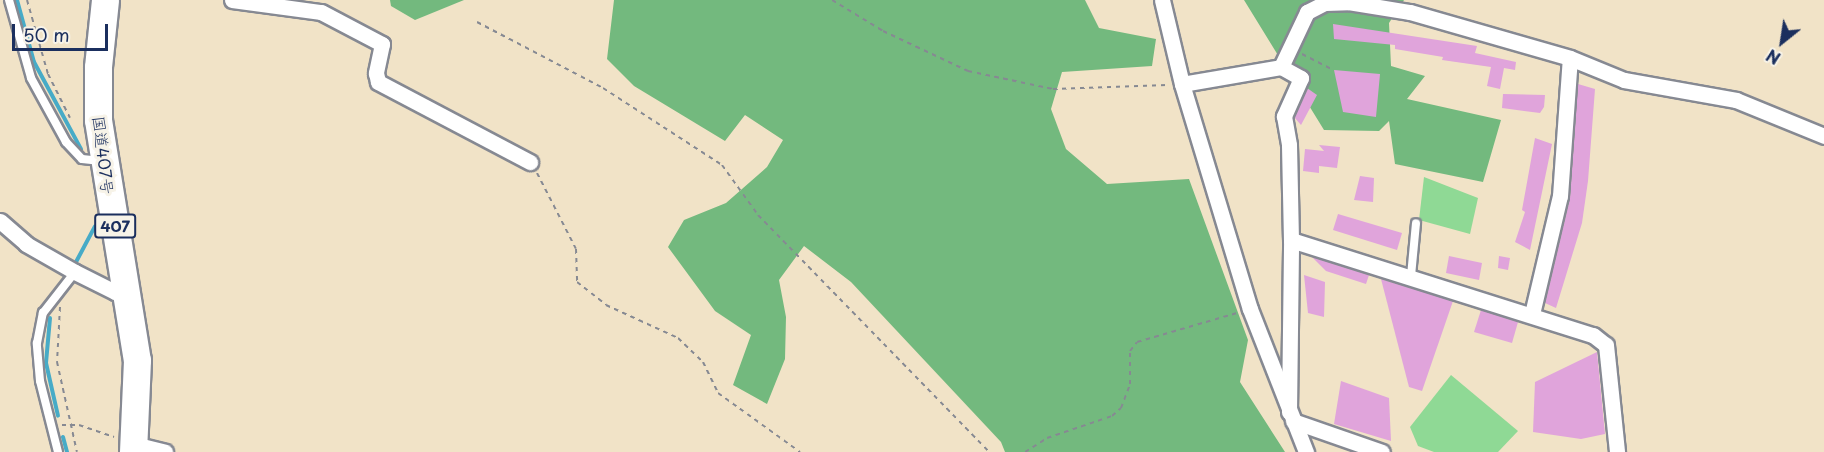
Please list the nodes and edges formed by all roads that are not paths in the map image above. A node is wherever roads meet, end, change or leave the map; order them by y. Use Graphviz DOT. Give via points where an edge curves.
graph roads {
  1 [pos="9,0"];
  2 [pos="105,0"];
  3 [pos="232,0"];
  4 [pos="1162,0"];
  5 [pos="1326,1"];
  6 [pos="278,3"];
  7 [pos="1570,58"];
  8 [pos="1281,67"];
  9 [pos="1182,84"];
  10 [pos="1824,136"];
  11 [pos="103,161"];
  12 [pos="530,162"];
  13 [pos="0,221"];
  14 [pos="1416,223"];
  15 [pos="1291,240"];
  16 [pos="75,272"];
  17 [pos="1411,276"];
  18 [pos="127,292"];
  19 [pos="1532,314"];
  20 [pos="1291,416"];
  21 [pos="134,448"];
  22 [pos="58,452"];
  23 [pos="165,452"];
  24 [pos="1306,452"];
  25 [pos="1382,452"];
  26 [pos="1617,452"];
  1 -- 11 [label="lane" via="31,78 66,142 82,159"];
  2 -- 11 [label="highway, 国道407号 / 407" via="97,90"];
  3 -- 6 [label="street"];
  4 -- 9 [label="street"];
  5 -- 7 [label="street" via="1410,12"];
  5 -- 8 [label="street" via="1307,12"];
  6 -- 12 [label="street" via="321,12 382,44 378,82"];
  7 -- 10 [label="street" via="1624,80 1736,100"];
  7 -- 19 [label="street" via="1560,196"];
  8 -- 9 [label="street"];
  8 -- 15 [label="street" via="1301,78 1284,116 1289,145"];
  9 -- 20 [label="street" via="1250,309"];
  11 -- 18 [label="highway, 国道407号 / 407"];
  13 -- 16 [label="street" via="26,244"];
  14 -- 17 [label="lane"];
  15 -- 17 [label="street"];
  15 -- 20 [label="street"];
  16 -- 18 [label="street" via="115,292"];
  16 -- 22 [label="lane" via="43,313 37,343 40,381"];
  17 -- 19 [label="street"];
  18 -- 21 [label="highway, 国道407号 / 407" via="136,360"];
  19 -- 26 [label="street" via="1593,335 1606,345"];
  20 -- 24 [label="street"];
  20 -- 25 [label="street"];
  21 -- 23 [label="street"];
}
